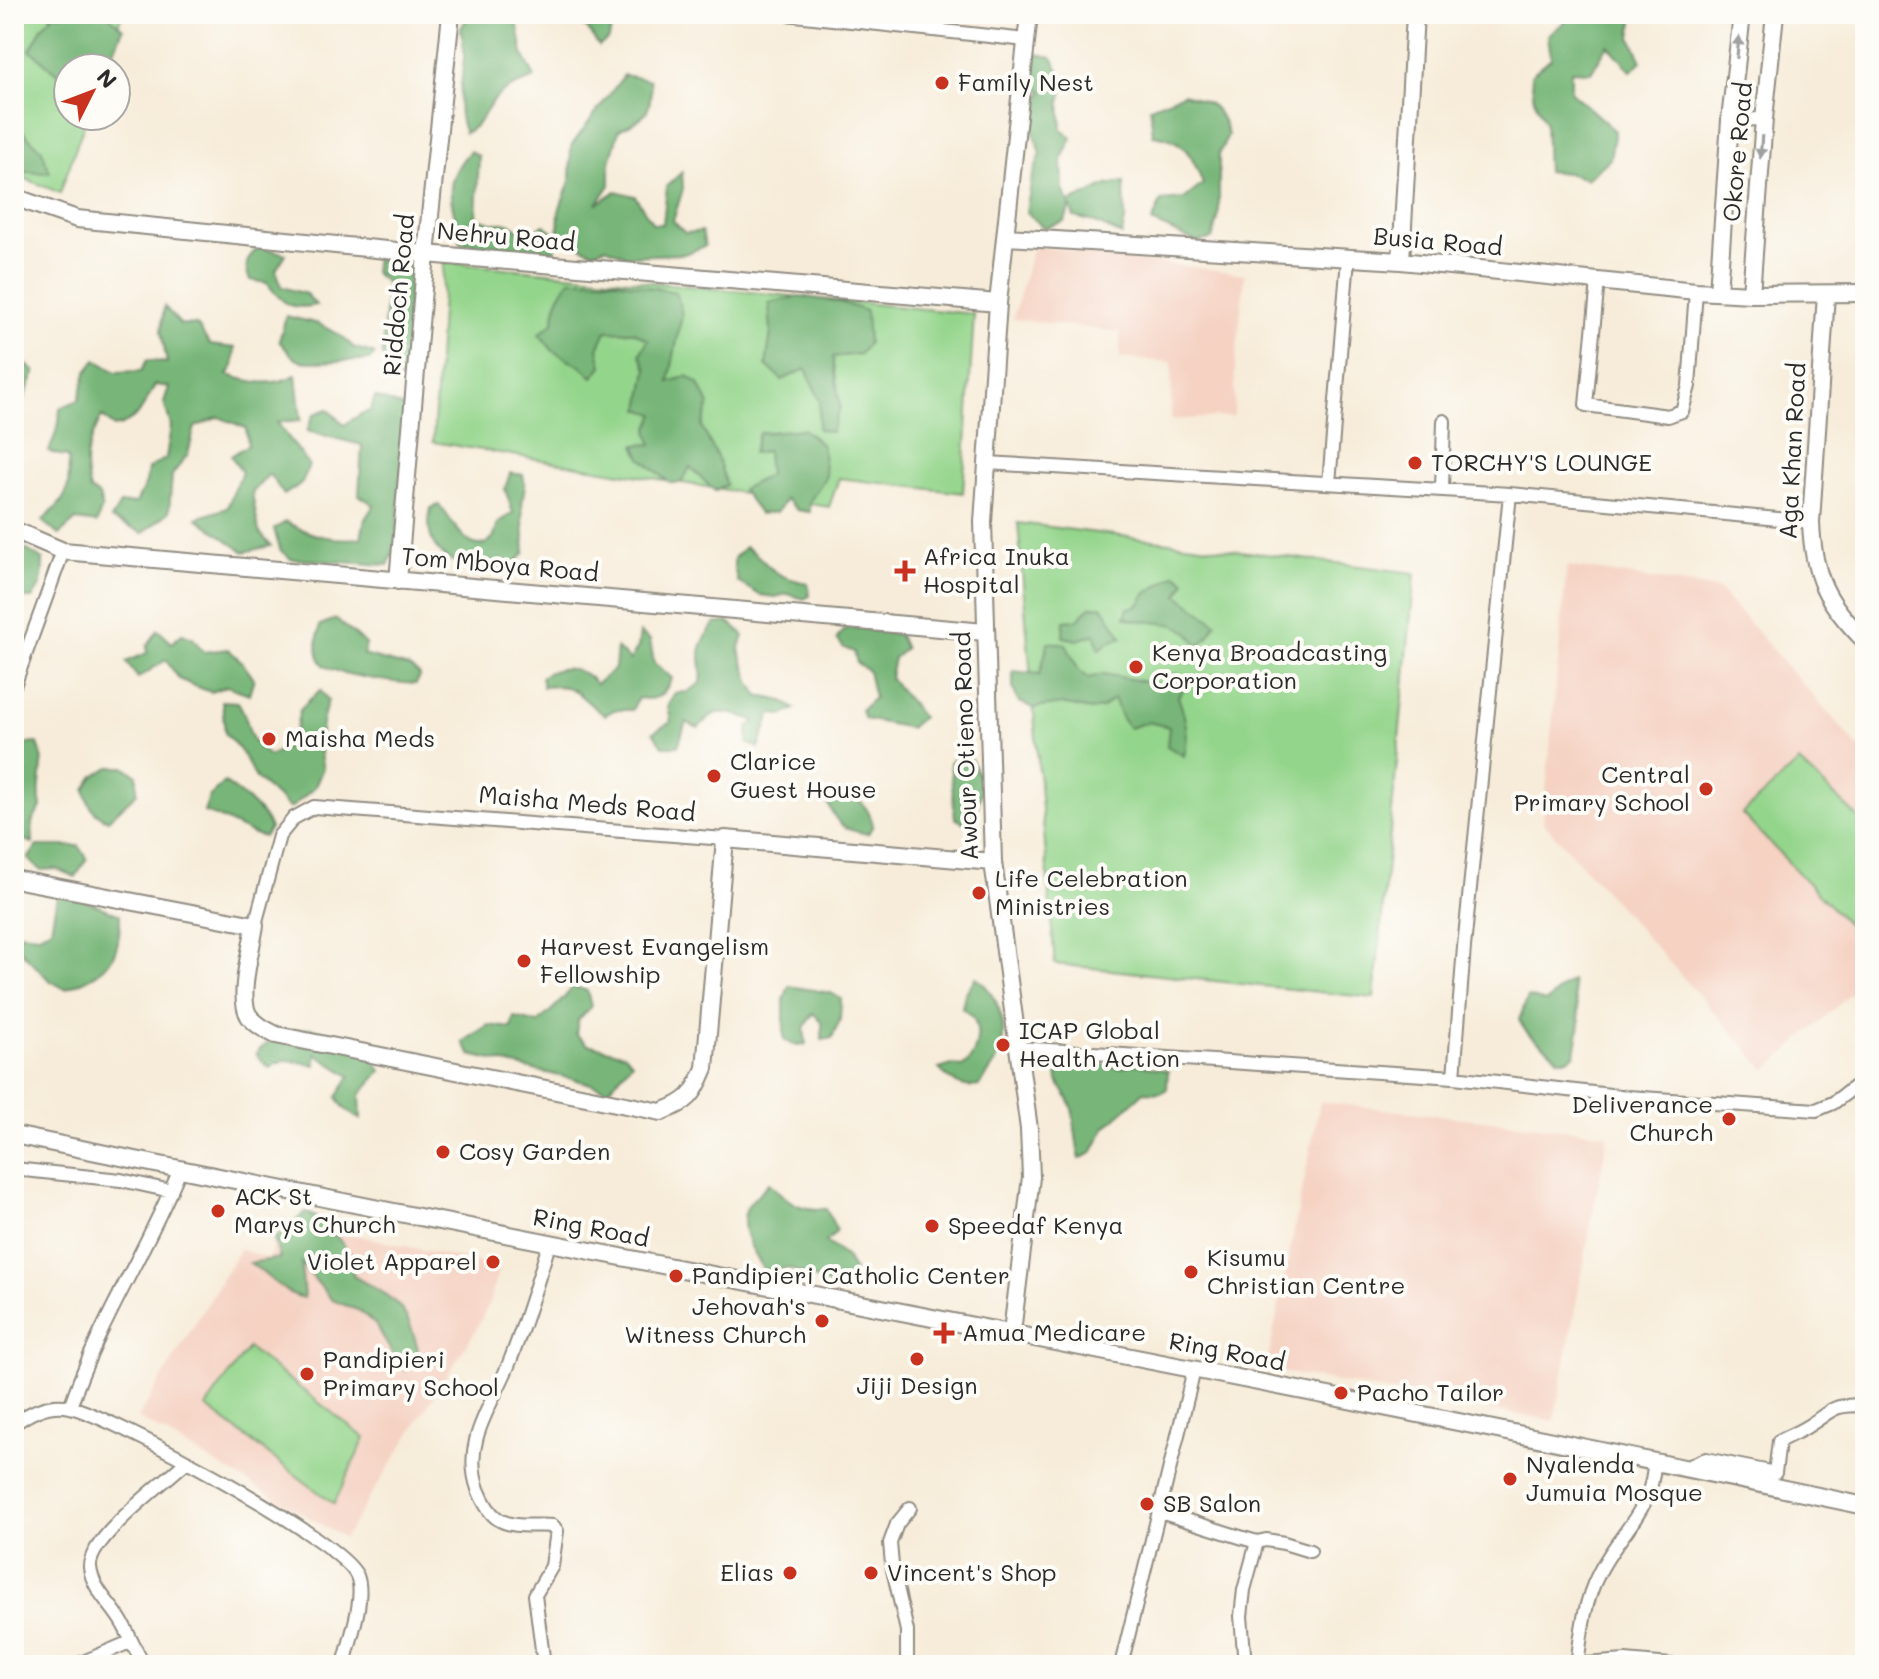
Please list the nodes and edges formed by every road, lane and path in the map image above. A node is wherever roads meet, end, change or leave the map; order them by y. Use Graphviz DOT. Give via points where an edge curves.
graph roads {
  1 [pos="451,14"];
  2 [pos="786,14"];
  3 [pos="1029,14"];
  4 [pos="1211,14"];
  5 [pos="1415,14"];
  6 [pos="1742,14"];
  7 [pos="1775,14"];
  8 [pos="1229,16"];
  9 [pos="1026,40"];
  10 [pos="1764,119"];
  11 [pos="1730,120"];
  12 [pos="14,197"];
  13 [pos="1006,237"];
  14 [pos="426,254"];
  15 [pos="1348,259"];
  16 [pos="1401,261"];
  17 [pos="1598,281"];
  18 [pos="1696,291"];
  19 [pos="1718,292"];
  20 [pos="1865,293"];
  21 [pos="1751,294"];
  22 [pos="1826,294"];
  23 [pos="998,303"];
  24 [pos="1444,421"];
  25 [pos="987,463"];
  26 [pos="1329,483"];
  27 [pos="1442,489"];
  28 [pos="1510,494"];
  29 [pos="1811,522"];
  30 [pos="14,530"];
  31 [pos="63,551"];
  32 [pos="398,581"];
  33 [pos="985,632"];
  34 [pos="1865,641"];
  35 [pos="14,686"];
  36 [pos="725,839"];
  37 [pos="993,862"];
  38 [pos="14,879"];
  39 [pos="255,925"];
  40 [pos="1019,1048"];
  41 [pos="1454,1077"];
  42 [pos="1865,1079"];
  43 [pos="14,1135"];
  44 [pos="14,1169"];
  45 [pos="180,1169"];
  46 [pos="171,1191"];
  47 [pos="549,1244"];
  48 [pos="1012,1332"];
  49 [pos="1194,1370"];
  50 [pos="1865,1405"];
  51 [pos="70,1407"];
  52 [pos="14,1424"];
  53 [pos="1654,1461"];
  54 [pos="186,1462"];
  55 [pos="1685,1468"];
  56 [pos="1865,1506"];
  57 [pos="910,1508"];
  58 [pos="1160,1512"];
  59 [pos="1257,1542"];
  60 [pos="1310,1551"];
  61 [pos="130,1642"];
  62 [pos="76,1665"];
  63 [pos="144,1665"];
  64 [pos="344,1665"];
  65 [pos="544,1665"];
  66 [pos="907,1665"];
  67 [pos="1121,1665"];
  68 [pos="1245,1665"];
  69 [pos="1576,1665"];
  70 [pos="1671,1665"];
  1 -- 14 [label="street, Riddoch Road"];
  2 -- 9 [label="street"];
  3 -- 9 [label="street, Awour Otieno Road"];
  4 -- 8 [label="street"];
  5 -- 16 [label="street"];
  11 -- 6 [label="street, Okore Road, one-way"];
  7 -- 10 [label="street, Okore Road"];
  9 -- 13 [label="street, Awour Otieno Road"];
  10 -- 11 [label="street"];
  10 -- 21 [label="street, Okore Road, one-way"];
  11 -- 19 [label="street, Okore Road"];
  12 -- 14 [label="street, Nehru Road" via="77,219"];
  13 -- 15 [label="street, Busia Road"];
  13 -- 23 [label="street, Awour Otieno Road"];
  14 -- 23 [label="street, Nehru Road"];
  14 -- 32 [label="street, Riddoch Road"];
  15 -- 16 [label="street, Busia Road"];
  15 -- 26 [label="street"];
  16 -- 17 [label="street, Busia Road"];
  17 -- 18 [label="street, Busia Road"];
  17 -- 18 [label="street" via="1586,405 1668,416 1682,411 1689,386"];
  18 -- 19 [label="street, Busia Road"];
  19 -- 21 [label="street, Busia Road"];
  20 -- 22 [label="street, Busia Road"];
  21 -- 22 [label="street, Busia Road"];
  22 -- 29 [label="street, Aga Khan Road"];
  23 -- 25 [label="street, Awour Otieno Road"];
  24 -- 27 [label="street"];
  25 -- 26 [label="street"];
  25 -- 33 [label="street, Awour Otieno Road"];
  26 -- 27 [label="street"];
  27 -- 28 [label="street"];
  28 -- 29 [label="street"];
  28 -- 41 [label="street"];
  29 -- 34 [label="street, Aga Khan Road" via="1812,558 1822,586"];
  30 -- 31 [label="street, Tom Mboya Road"];
  31 -- 32 [label="street, Tom Mboya Road"];
  31 -- 35 [label="street"];
  32 -- 33 [label="street, Tom Mboya Road"];
  33 -- 37 [label="street, Awour Otieno Road"];
  36 -- 37 [label="street, Maisha Meds Road"];
  36 -- 39 [label="street, Maisha Meds Road" via="314,807 294,818 279,836"];
  36 -- 39 [label="street" via="705,1068 683,1105 661,1112 276,1035 248,1014 244,996"];
  37 -- 40 [label="street, Awour Otieno Road"];
  38 -- 39 [label="street"];
  40 -- 41 [label="street"];
  40 -- 48 [label="street, Awour Otieno Road" via="1031,1177"];
  41 -- 42 [label="street" via="1628,1097 1816,1110"];
  43 -- 45 [label="street, Ring Road"];
  44 -- 46 [label="street"];
  45 -- 46 [label="street"];
  45 -- 47 [label="street, Ring Road"];
  46 -- 51 [label="street" via="92,1347"];
  47 -- 48 [label="street, Ring Road"];
  47 -- 65 [label="street" via="509,1363 479,1425 473,1456 482,1500 498,1519 553,1526 557,1531 552,1566 535,1595"];
  48 -- 49 [label="street, Ring Road"];
  49 -- 53 [label="street, Ring Road"];
  49 -- 58 [label="street"];
  50 -- 55 [label="street" via="1830,1408 1779,1441 1775,1473 1706,1459"];
  51 -- 52 [label="street" via="40,1409"];
  51 -- 54 [label="street"];
  53 -- 55 [label="street, Ring Road"];
  53 -- 69 [label="street" via="1646,1500 1592,1588"];
  54 -- 61 [label="street" via="93,1553 90,1567 100,1592"];
  54 -- 64 [label="street" via="274,1511 327,1546 356,1573 360,1588"];
  55 -- 56 [label="street, Ring Road"];
  57 -- 66 [label="street" via="890,1543 907,1631"];
  58 -- 59 [label="street"];
  58 -- 67 [label="street"];
  59 -- 60 [label="street"];
  59 -- 68 [label="street" via="1241,1616"];
  61 -- 62 [label="street"];
  61 -- 63 [label="street"];
  69 -- 70 [label="street"];
}
